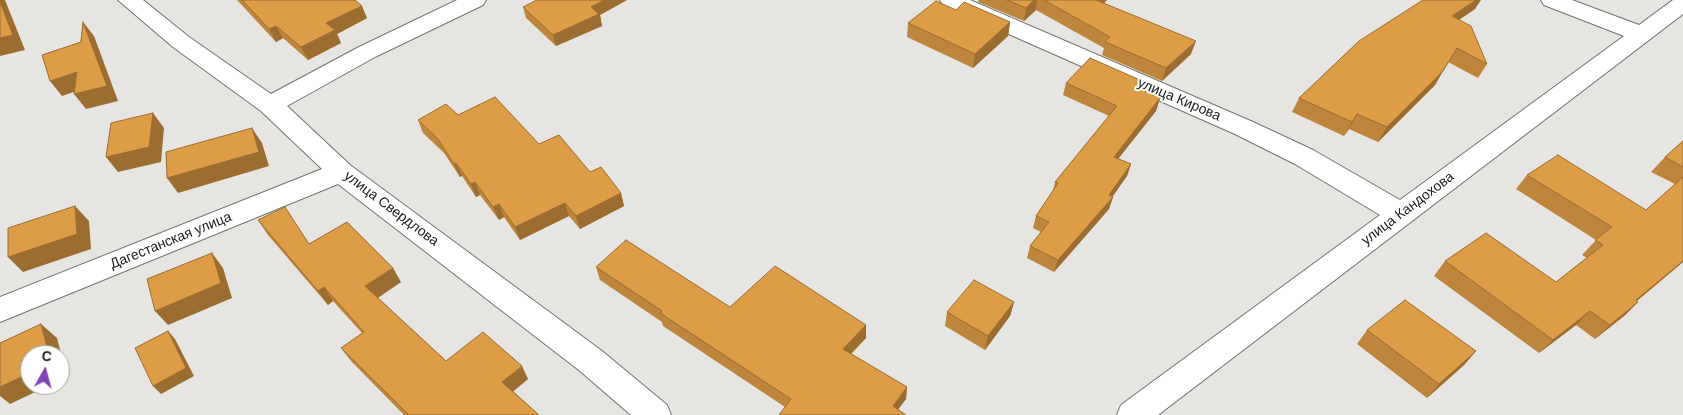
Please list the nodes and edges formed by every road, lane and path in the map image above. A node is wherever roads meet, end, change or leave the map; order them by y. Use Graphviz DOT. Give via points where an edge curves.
graph roads {
  1 [pos="129,0"];
  2 [pos="475,0"];
  3 [pos="951,0"];
  4 [pos="1552,0"];
  5 [pos="1683,3"];
  6 [pos="1641,34"];
  7 [pos="270,105"];
  8 [pos="341,172"];
  9 [pos="1401,214"];
  10 [pos="0,310"];
  11 [pos="655,415"];
  12 [pos="1133,415"];
  1 -- 7 [label="street, улица Свердлова" via="181,42"];
  2 -- 7 [label="street" via="366,52"];
  3 -- 9 [label="street, улица Кирова" via="1244,128 1304,157"];
  4 -- 6 [label="street"];
  5 -- 6 [label="street, улица Кандохова"];
  6 -- 9 [label="street, улица Кандохова"];
  7 -- 8 [label="street, улица Свердлова"];
  8 -- 10 [label="street, Дагестанская улица"];
  8 -- 11 [label="street, улица Свердлова" via="591,361"];
  9 -- 12 [label="street, улица Кандохова"];
}
